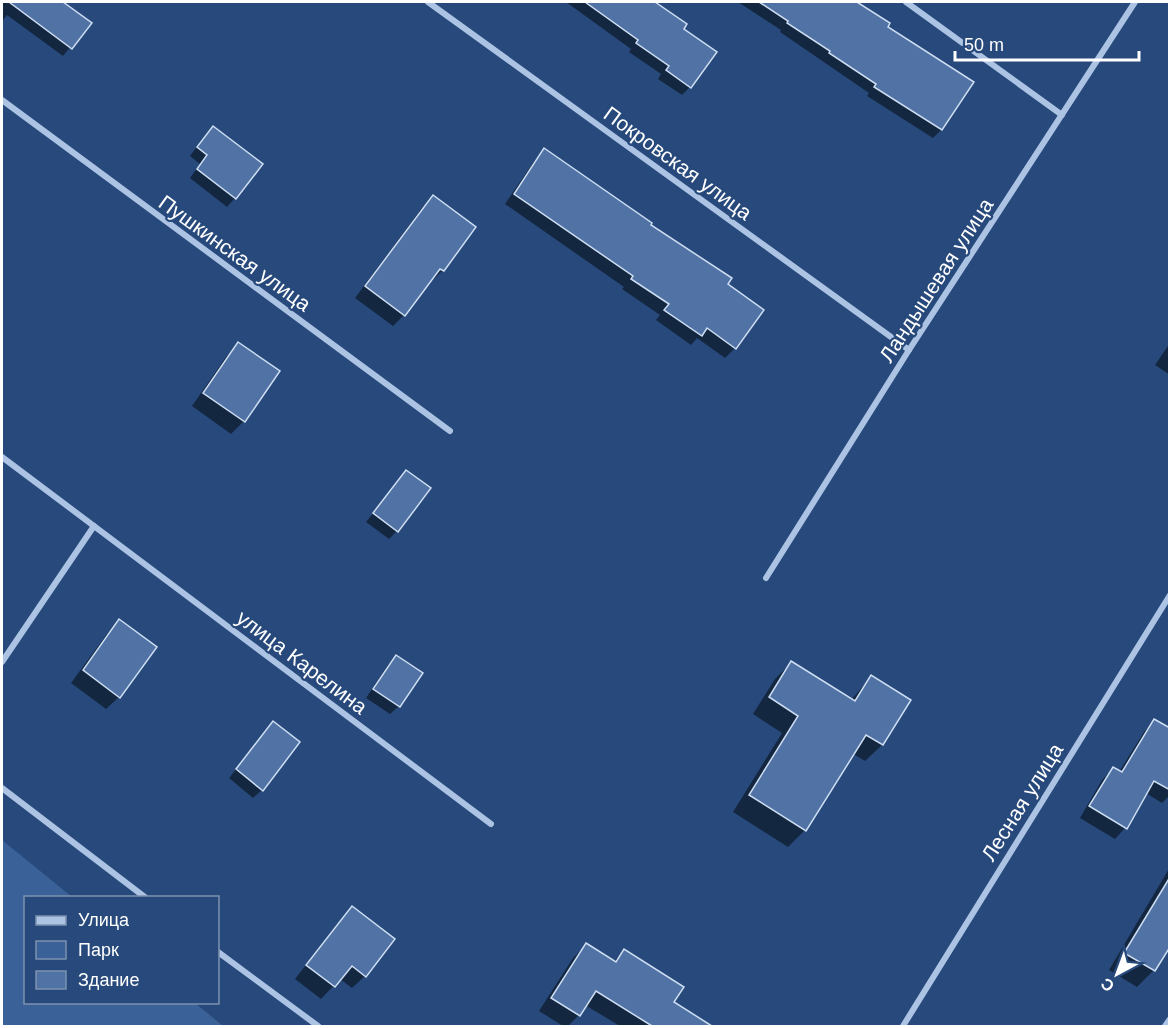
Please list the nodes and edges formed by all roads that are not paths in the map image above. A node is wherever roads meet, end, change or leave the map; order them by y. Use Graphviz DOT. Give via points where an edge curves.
graph roads {
  1 [pos="428,2"];
  2 [pos="906,2"];
  3 [pos="1136,2"];
  4 [pos="2,100"];
  5 [pos="1062,115"];
  6 [pos="909,350"];
  7 [pos="450,431"];
  8 [pos="2,457"];
  9 [pos="94,526"];
  10 [pos="766,578"];
  11 [pos="1170,595"];
  12 [pos="2,662"];
  13 [pos="2,788"];
  14 [pos="491,824"];
  15 [pos="145,896"];
  16 [pos="219,953"];
  17 [pos="1170,1019"];
  18 [pos="318,1026"];
  19 [pos="903,1026"];
  20 [pos="1165,1026"];
  1 -- 6 [label="street, Покровская улица"];
  2 -- 5 [label="street"];
  3 -- 5 [label="street, Ландышевая улица"];
  4 -- 7 [label="street, Пушкинская улица"];
  5 -- 6 [label="street, Ландышевая улица"];
  6 -- 10 [label="street, Ландышевая улица"];
  8 -- 9 [label="street, улица Карелина"];
  9 -- 12 [label="street"];
  9 -- 14 [label="street, улица Карелина"];
  11 -- 19 [label="street, Лесная улица"];
  13 -- 15 [label="street"];
  16 -- 18 [label="street"];
  17 -- 20 [label="street"];
}
